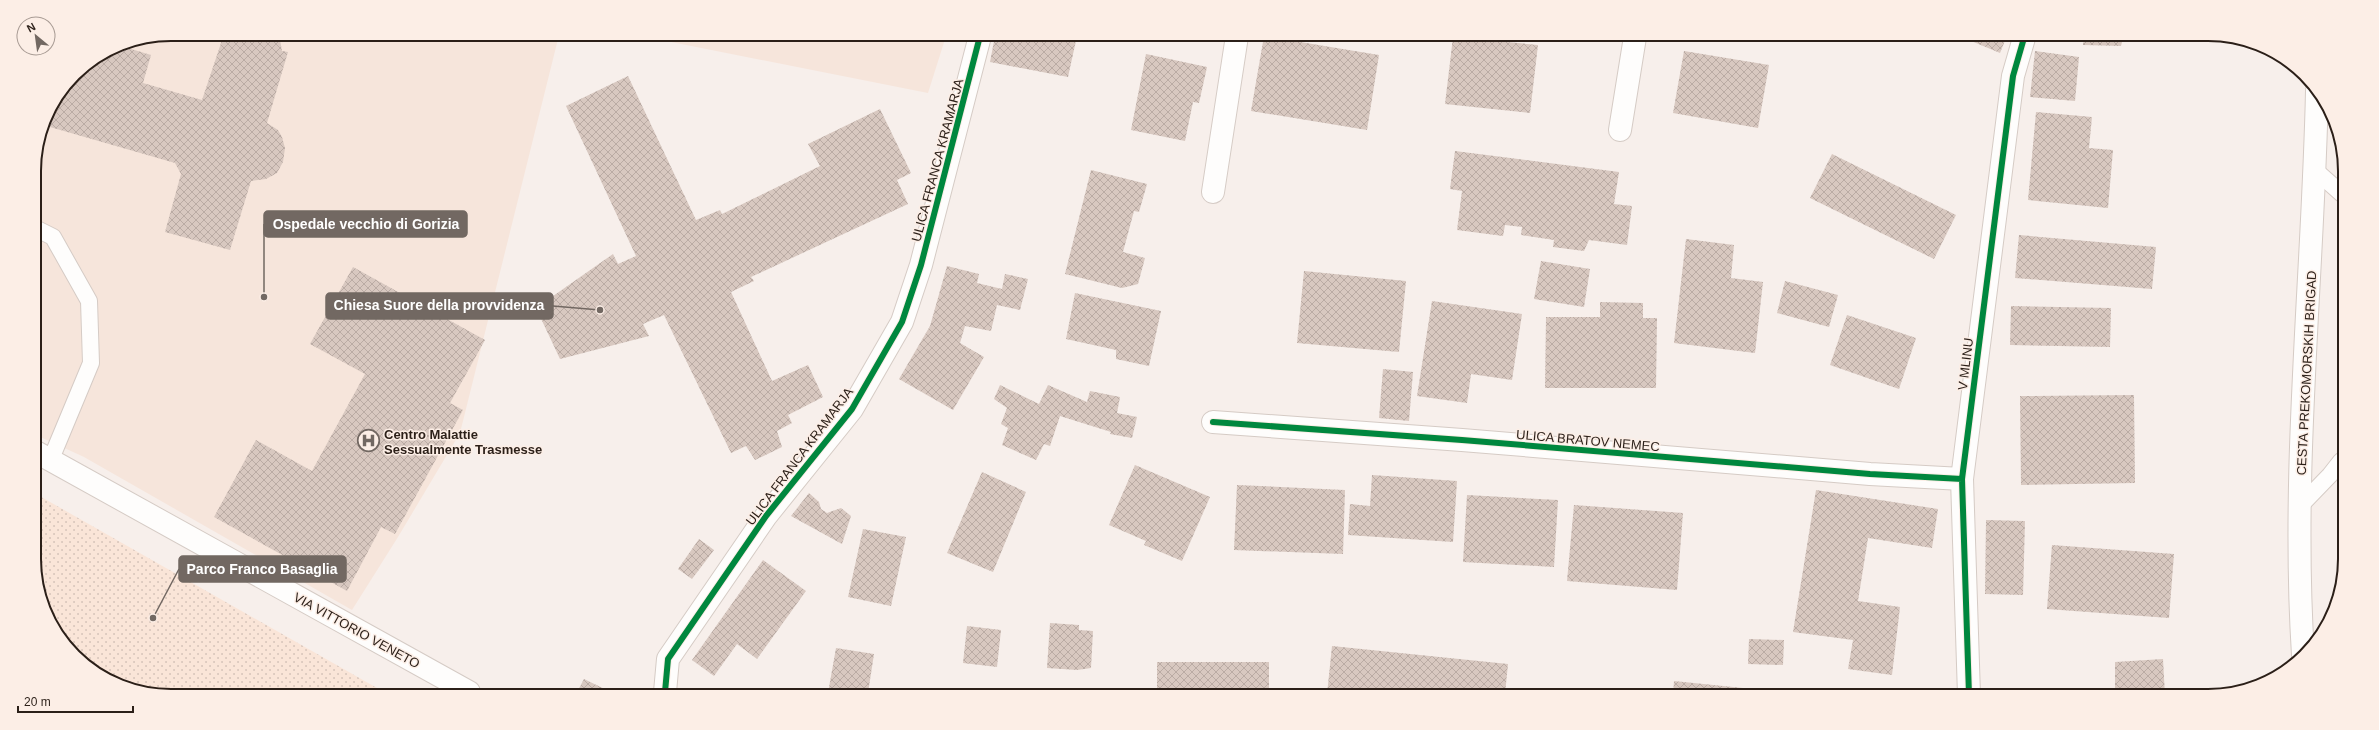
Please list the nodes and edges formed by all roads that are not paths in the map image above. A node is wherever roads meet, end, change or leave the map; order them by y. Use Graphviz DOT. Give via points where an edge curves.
graph roads {
  1 [pos="979,41"];
  2 [pos="1236,41"];
  3 [pos="1634,41"];
  4 [pos="2023,41"];
  5 [pos="2317,100"];
  6 [pos="1620,130"];
  7 [pos="2316,171"];
  8 [pos="2338,190"];
  9 [pos="1213,192"];
  10 [pos="41,231"];
  11 [pos="1213,422"];
  12 [pos="43,456"];
  13 [pos="2338,465"];
  14 [pos="1962,479"];
  15 [pos="2300,506"];
  16 [pos="2303,648"];
  17 [pos="464,689"];
  18 [pos="665,689"];
  19 [pos="1969,689"];
  1 -- 18 [label="street, ULICA FRANCA KRAMARJA" via="921,265 902,322 852,409 766,516 668,659"];
  2 -- 9 [label="street"];
  3 -- 6 [label="street"];
  4 -- 14 [label="street, V MLINU" via="2013,76"];
  5 -- 7 [label="street, CESTA PREKOMORSKIH BRIGAD"];
  7 -- 8 [label="lane"];
  7 -- 15 [label="street, CESTA PREKOMORSKIH BRIGAD"];
  10 -- 12 [label="lane" via="53,237 89,301 91,363"];
  11 -- 14 [label="street, ULICA BRATOV NEMEC"];
  12 -- 17 [label="street, VIA VITTORIO VENETO"];
  13 -- 15 [label="lane"];
  14 -- 19 [label="street, V MLINU"];
  15 -- 16 [label="street, CESTA PREKOMORSKIH BRIGAD" via="2299,587"];
}
